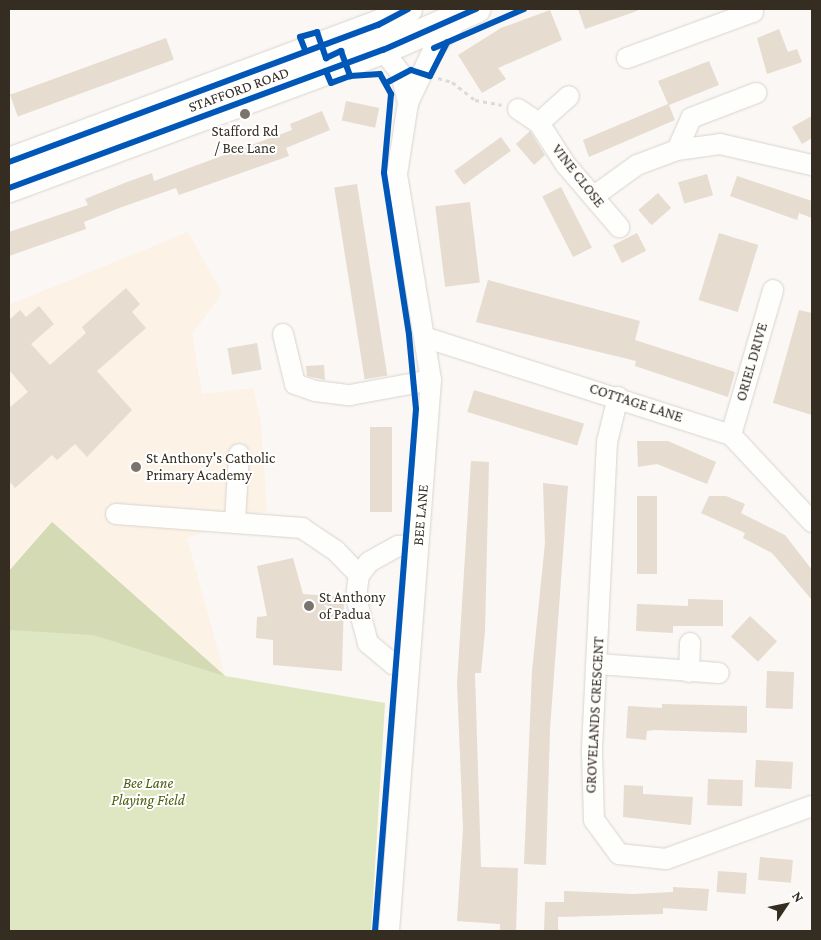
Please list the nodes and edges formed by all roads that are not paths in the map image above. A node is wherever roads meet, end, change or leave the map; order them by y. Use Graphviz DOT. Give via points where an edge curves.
graph roads {
  1 [pos="408,9"];
  2 [pos="752,9"];
  3 [pos="468,12"];
  4 [pos="383,50"];
  5 [pos="627,58"];
  6 [pos="756,93"];
  7 [pos="569,96"];
  8 [pos="408,103"];
  9 [pos="518,110"];
  10 [pos="539,123"];
  11 [pos="677,150"];
  12 [pos="9,162"];
  13 [pos="812,166"];
  14 [pos="9,188"];
  15 [pos="594,196"];
  16 [pos="619,227"];
  17 [pos="772,290"];
  18 [pos="283,334"];
  19 [pos="428,338"];
  20 [pos="432,380"];
  21 [pos="618,397"];
  22 [pos="731,435"];
  23 [pos="239,454"];
  24 [pos="116,514"];
  25 [pos="235,521"];
  26 [pos="812,522"];
  27 [pos="418,545"];
  28 [pos="359,575"];
  29 [pos="690,643"];
  30 [pos="409,663"];
  31 [pos="598,664"];
  32 [pos="689,672"];
  33 [pos="719,673"];
  34 [pos="812,806"];
  35 [pos="389,931"];
  1 -- 12 [label="highway, STAFFORD ROAD" via="378,25"];
  2 -- 5 [label="street" via="752,12"];
  3 -- 4 [label="highway, STAFFORD ROAD"];
  3 -- 8 [label="street, BEE LANE" via="434,48"];
  4 -- 8 [label="street, BEE LANE" via="401,74"];
  4 -- 14 [label="highway, STAFFORD ROAD"];
  6 -- 11 [label="street" via="691,118"];
  7 -- 10 [label="street"];
  8 -- 19 [label="street, BEE LANE" via="398,166 399,202"];
  9 -- 10 [label="street, VINE CLOSE"];
  10 -- 15 [label="street, VINE CLOSE"];
  11 -- 13 [label="street" via="720,144"];
  11 -- 15 [label="street" via="637,165"];
  15 -- 16 [label="street, VINE CLOSE"];
  17 -- 22 [label="street, ORIEL DRIVE"];
  18 -- 20 [label="street" via="295,384 315,391 350,394"];
  19 -- 20 [label="street, BEE LANE"];
  19 -- 21 [label="street, COTTAGE LANE"];
  20 -- 27 [label="street, BEE LANE"];
  21 -- 22 [label="street, COTTAGE LANE"];
  21 -- 31 [label="street, GROVELANDS CRESCENT" via="607,442"];
  22 -- 26 [label="street, COTTAGE LANE"];
  23 -- 25 [label="street"];
  24 -- 25 [label="street"];
  25 -- 28 [label="street" via="302,528 336,550"];
  27 -- 28 [label="street" via="383,552"];
  27 -- 30 [label="street, BEE LANE"];
  28 -- 30 [label="street" via="356,598 368,643 393,664"];
  29 -- 32 [label="street"];
  30 -- 35 [label="street, BEE LANE"];
  31 -- 32 [label="street"];
  31 -- 34 [label="street, GROVELANDS CRESCENT" via="592,806 604,838 620,854 666,859"];
  32 -- 33 [label="street"];
}
